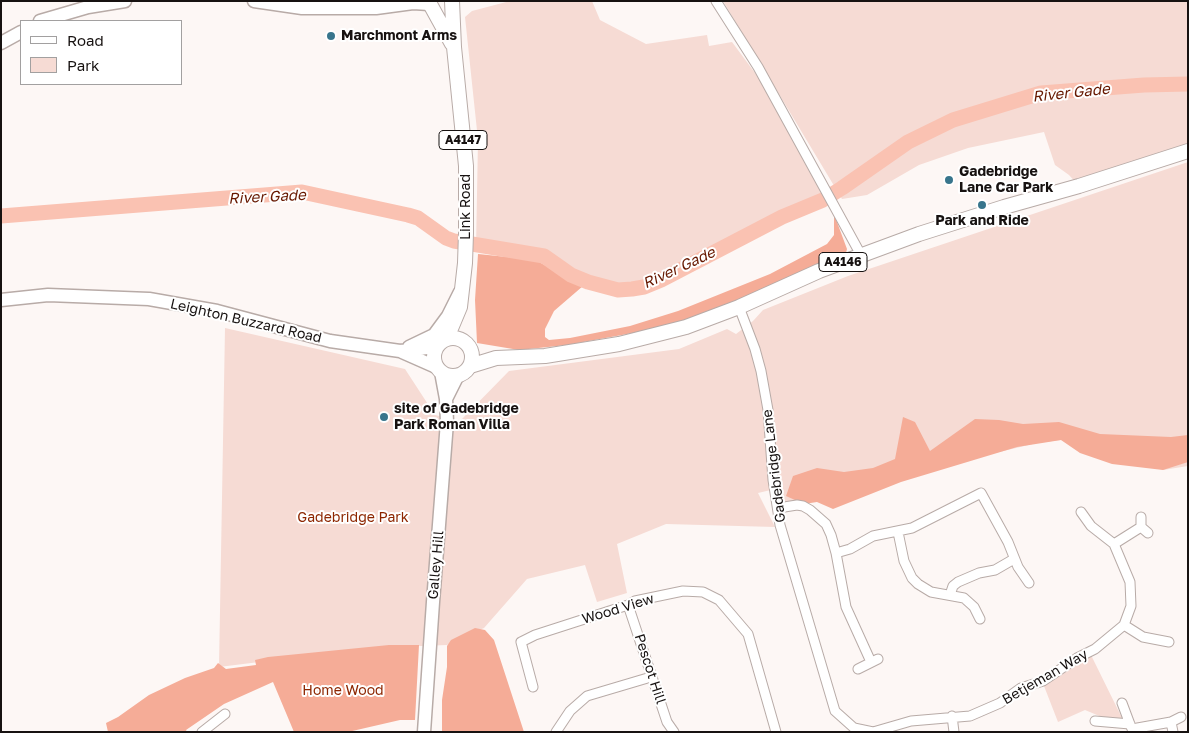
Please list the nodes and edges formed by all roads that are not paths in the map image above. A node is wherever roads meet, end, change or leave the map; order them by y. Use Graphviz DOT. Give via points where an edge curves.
graph roads {
  1 [pos="125,1"];
  2 [pos="254,1"];
  3 [pos="450,1"];
  4 [pos="716,1"];
  5 [pos="400,3"];
  6 [pos="428,3"];
  7 [pos="301,5"];
  8 [pos="43,20"];
  9 [pos="20,33"];
  10 [pos="1,44"];
  11 [pos="454,47"];
  12 [pos="1188,151"];
  13 [pos="861,255"];
  14 [pos="462,288"];
  15 [pos="1,300"];
  16 [pos="460,307"];
  17 [pos="739,307"];
  18 [pos="447,338"];
  19 [pos="468,346"];
  20 [pos="436,347"];
  21 [pos="400,351"];
  22 [pos="496,358"];
  23 [pos="470,366"];
  24 [pos="439,370"];
  25 [pos="458,375"];
  26 [pos="446,399"];
  27 [pos="778,508"];
  28 [pos="1080,512"];
  29 [pos="1141,517"];
  30 [pos="898,532"];
  31 [pos="1114,544"];
  32 [pos="836,553"];
  33 [pos="1014,560"];
  34 [pos="1029,583"];
  35 [pos="950,595"];
  36 [pos="628,605"];
  37 [pos="980,619"];
  38 [pos="1124,625"];
  39 [pos="1169,642"];
  40 [pos="858,670"];
  41 [pos="651,677"];
  42 [pos="533,687"];
  43 [pos="1122,703"];
  44 [pos="836,711"];
  45 [pos="225,714"];
  46 [pos="952,716"];
  47 [pos="1181,717"];
  48 [pos="1095,721"];
  49 [pos="1171,722"];
  50 [pos="1132,728"];
  51 [pos="202,732"];
  52 [pos="424,732"];
  53 [pos="556,732"];
  54 [pos="674,732"];
  55 [pos="776,732"];
  56 [pos="954,732"];
  57 [pos="1173,732"];
  1 -- 8 [label="street" via="88,7"];
  2 -- 7 [label="street"];
  3 -- 6 [label="main road, Link Road / A4147" via="442,5"];
  3 -- 11 [label="main road, Link Road / A4147"];
  4 -- 13 [label="street" via="758,67"];
  5 -- 6 [label="street"];
  5 -- 7 [label="street" via="376,8"];
  6 -- 11 [label="main road, Link Road / A4147"];
  9 -- 10 [label="street"];
  11 -- 14 [label="main road, Link Road / A4147" via="466,166"];
  12 -- 13 [label="main road, A4146"];
  13 -- 17 [label="main road, A4146"];
  14 -- 16 [label="main road, Link Road / A4147"];
  14 -- 21 [label="street" via="434,335"];
  15 -- 21 [label="street, Leighton Buzzard Road" via="48,295 149,298 217,311 330,341"];
  16 -- 18 [label="main road, Link Road / A4147"];
  16 -- 19 [label="main road, Link Road / A4147"];
  17 -- 22 [label="main road, A4146" via="686,327 619,344 545,356"];
  17 -- 27 [label="street, Gadebridge Lane" via="761,371"];
  18 -- 19 [label="main road"];
  18 -- 20 [label="main road"];
  19 -- 22 [label="main road, A4146"];
  19 -- 23 [label="main road" via="472,358"];
  20 -- 21 [label="street, Leighton Buzzard Road"];
  20 -- 24 [label="main road" via="434,360"];
  21 -- 24 [label="street, Leighton Buzzard Road"];
  22 -- 23 [label="main road, A4146"];
  23 -- 25 [label="main road"];
  24 -- 25 [label="main road" via="448,376"];
  24 -- 26 [label="street, Galley Hill"];
  25 -- 26 [label="street, Galley Hill"];
  26 -- 52 [label="street, Galley Hill" via="447,422"];
  27 -- 32 [label="street" via="797,505 810,510 826,524"];
  27 -- 44 [label="street, Gadebridge Lane" via="780,525"];
  28 -- 31 [label="street" via="1090,526"];
  29 -- 31 [label="street" via="1145,530"];
  30 -- 32 [label="street" via="873,536"];
  30 -- 33 [label="street" via="981,493 1008,542"];
  30 -- 35 [label="street" via="904,561 912,578 930,592"];
  31 -- 38 [label="street" via="1130,582 1131,606"];
  32 -- 40 [label="street" via="846,607 875,661"];
  33 -- 34 [label="street"];
  33 -- 35 [label="street" via="958,582"];
  35 -- 37 [label="street" via="970,602"];
  36 -- 41 [label="street, Pescot Hill"];
  36 -- 42 [label="street, Wood View" via="521,642"];
  36 -- 55 [label="street, Wood View" via="683,591 704,592 719,600 748,634"];
  38 -- 39 [label="street" via="1143,637"];
  38 -- 46 [label="street, Betjeman Way" via="1095,649 1043,681 1021,688 1000,703 970,716"];
  41 -- 53 [label="street" via="587,696 570,711"];
  41 -- 54 [label="street, Pescot Hill" via="667,722"];
  43 -- 50 [label="street"];
  44 -- 46 [label="street, Betjeman Way" via="854,728 873,732 911,721"];
  45 -- 51 [label="street"];
  46 -- 56 [label="street"];
  47 -- 49 [label="street"];
  48 -- 50 [label="street"];
  49 -- 50 [label="street"];
  49 -- 57 [label="street"];
}
